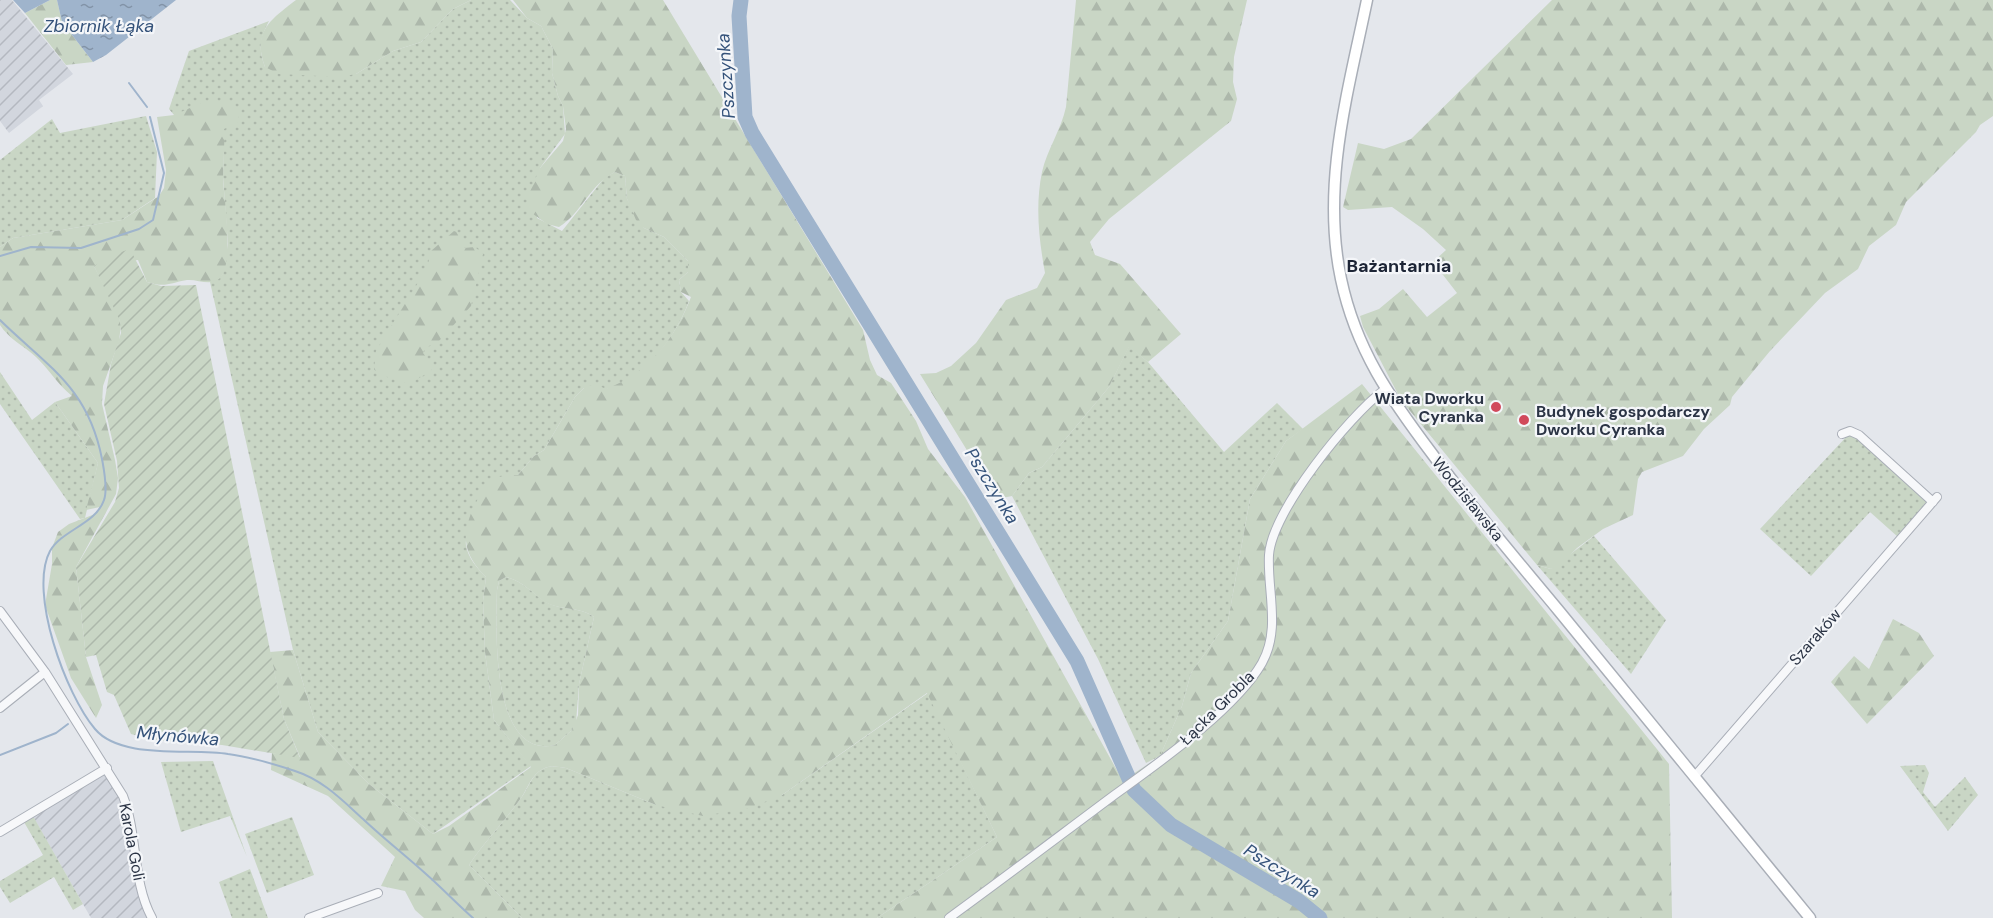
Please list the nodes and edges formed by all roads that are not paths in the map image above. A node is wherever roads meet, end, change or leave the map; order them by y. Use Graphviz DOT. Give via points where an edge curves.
graph roads {
  1 [pos="1366,0"];
  2 [pos="1384,390"];
  3 [pos="1842,434"];
  4 [pos="0,611"];
  5 [pos="45,672"];
  6 [pos="0,708"];
  7 [pos="107,768"];
  8 [pos="1694,777"];
  9 [pos="0,832"];
  10 [pos="378,893"];
  11 [pos="152,918"];
  12 [pos="309,918"];
  13 [pos="949,918"];
  14 [pos="1810,918"];
  1 -- 2 [label="main road, Wodzisławska" via="1336,157 1333,232 1350,315"];
  2 -- 8 [label="main road, Wodzisławska" via="1452,481"];
  2 -- 13 [label="street, Łącka Grobla" via="1301,482 1278,527 1269,553 1273,615 1269,645 1261,663 1214,716 1156,766"];
  3 -- 8 [label="street, Szaraków" via="1850,431 1859,435 1935,499"];
  4 -- 5 [label="street, Karola Goli"];
  5 -- 6 [label="street"];
  5 -- 7 [label="street, Karola Goli"];
  7 -- 9 [label="street"];
  7 -- 11 [label="street, Karola Goli" via="130,815 140,879"];
  8 -- 14 [label="main road, Wodzisławska"];
  10 -- 12 [label="street"];
}
